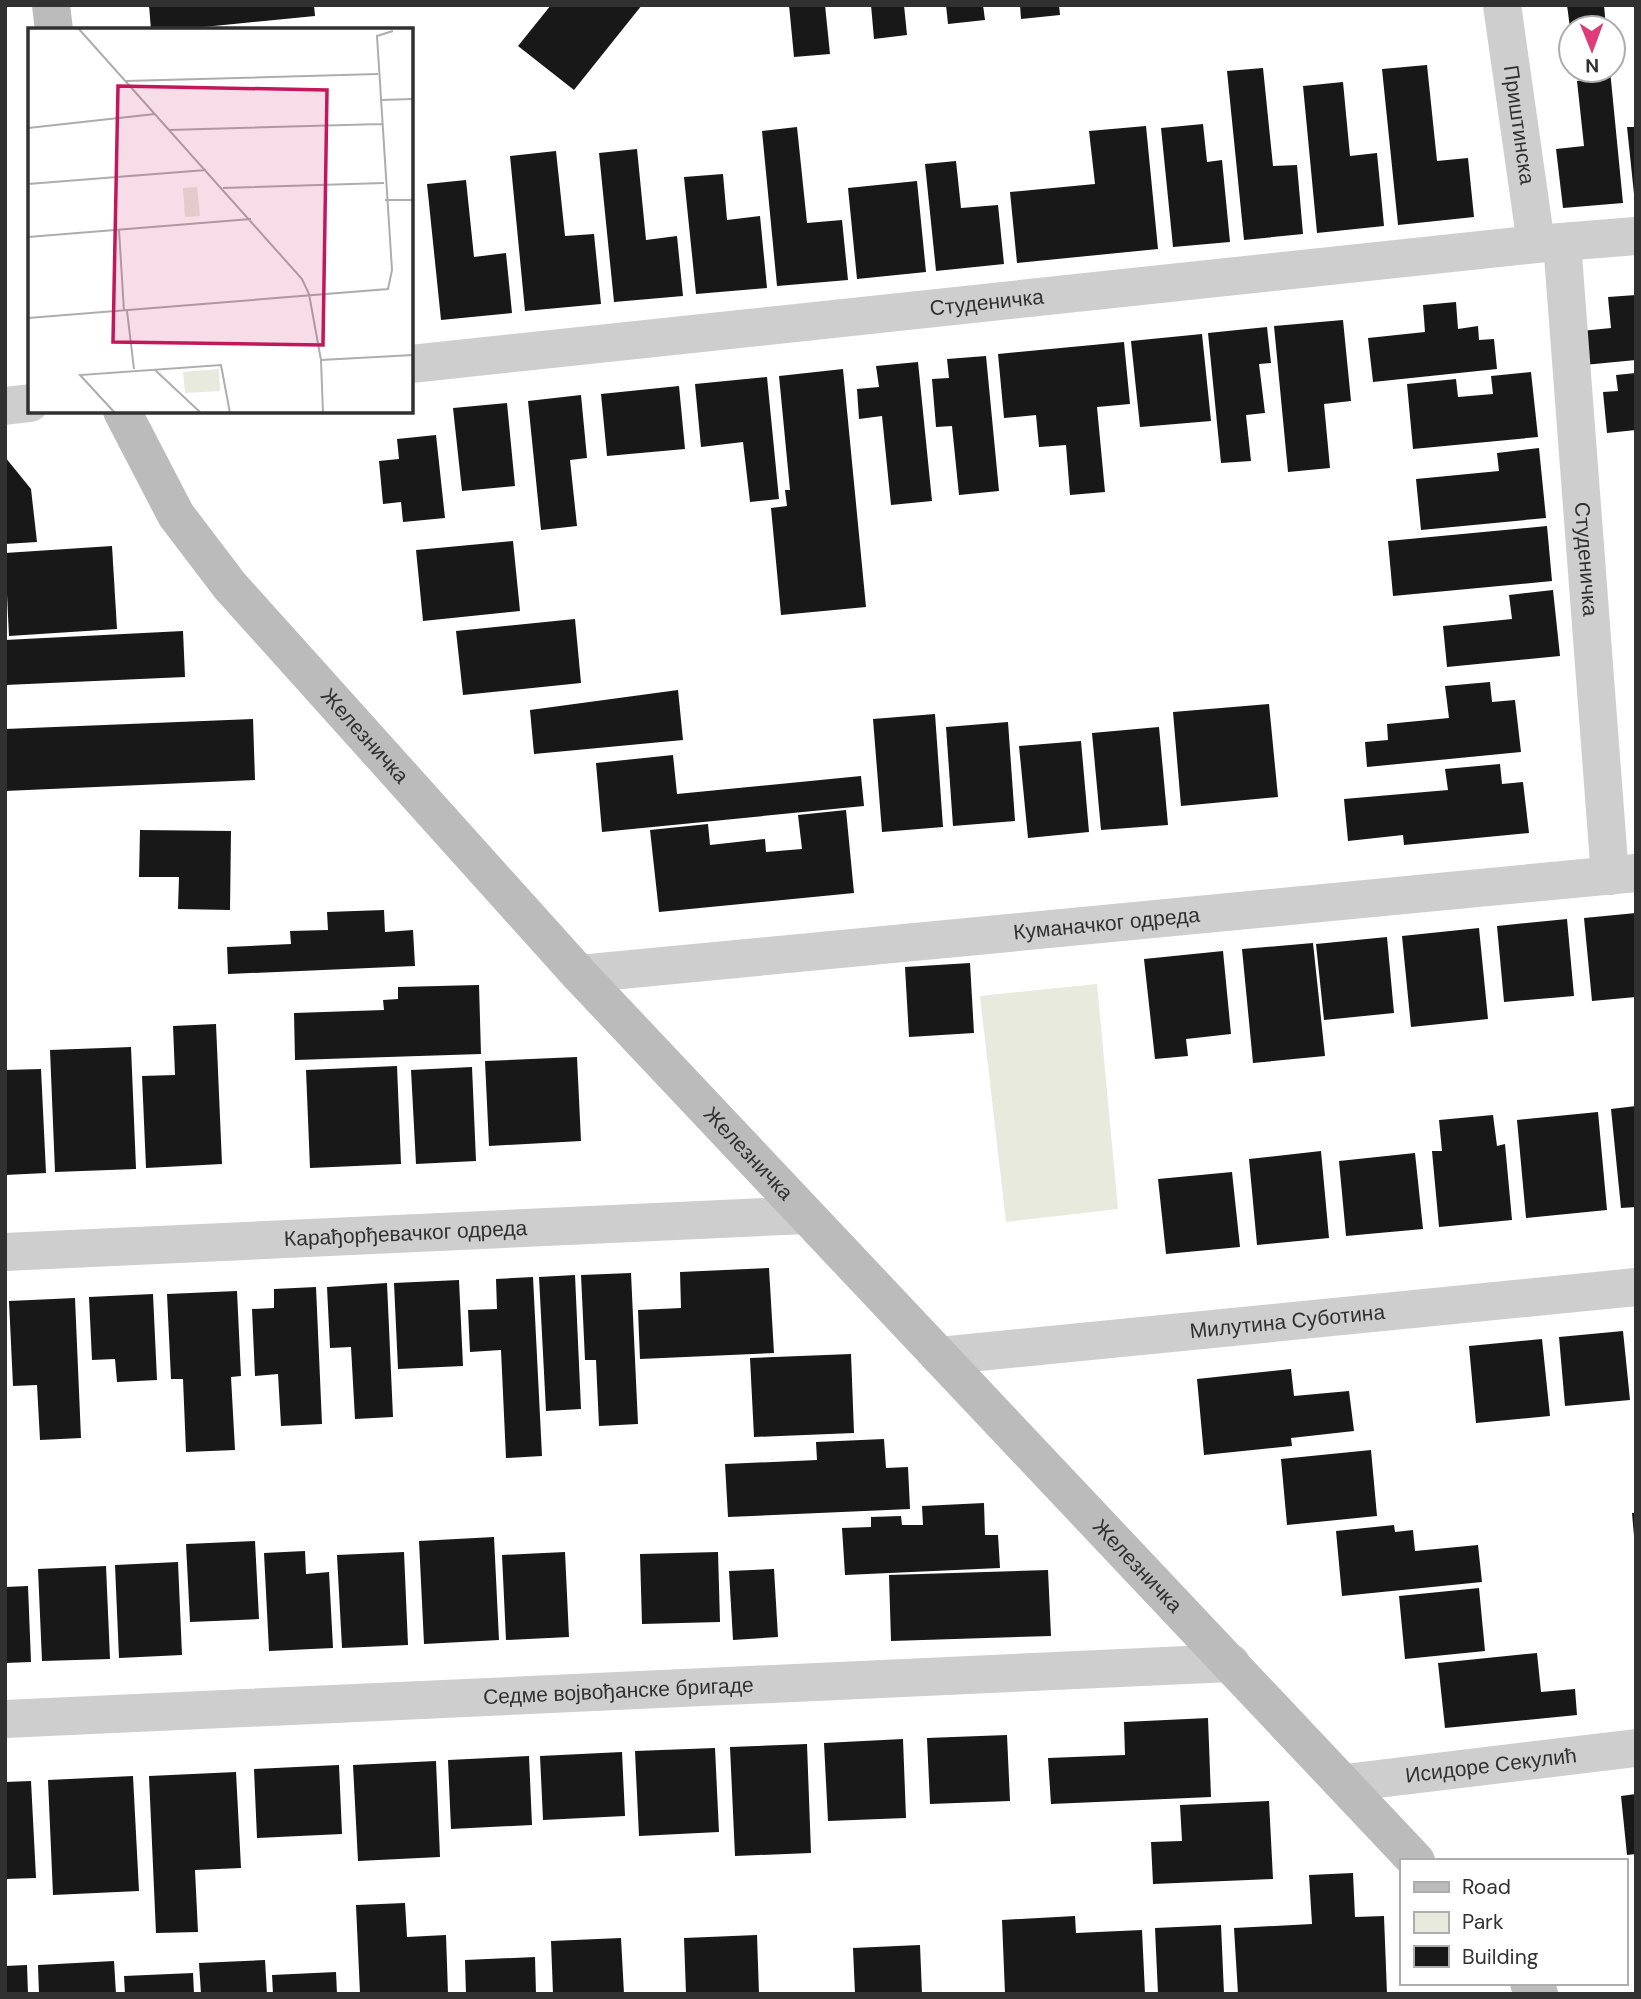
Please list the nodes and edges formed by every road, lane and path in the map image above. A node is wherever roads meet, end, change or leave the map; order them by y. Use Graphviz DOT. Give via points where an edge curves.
graph roads {
  1 [pos="51,5"];
  2 [pos="1502,5"];
  3 [pos="54,28"];
  4 [pos="1636,236"];
  5 [pos="1549,243"];
  6 [pos="413,364"];
  7 [pos="28,404"];
  8 [pos="5,405"];
  9 [pos="123,413"];
  10 [pos="1623,875"];
  11 [pos="579,974"];
  12 [pos="806,1215"];
  13 [pos="5,1252"];
  14 [pos="1636,1287"];
  15 [pos="939,1356"];
  16 [pos="1231,1662"];
  17 [pos="5,1719"];
  18 [pos="1636,1748"];
  19 [pos="1345,1783"];
  20 [pos="1414,1859"];
  1 -- 3 [label="street"];
  2 -- 5 [label="street, Приштинска"];
  4 -- 5 [label="street, Студеничка"];
  5 -- 6 [label="street, Студеничка"];
  5 -- 10 [label="street, Студеничка"];
  7 -- 8 [label="street"];
  9 -- 11 [label="street, Железничка" via="177,515 230,586"];
  10 -- 11 [label="street, Куманачког одреда"];
  11 -- 12 [label="street, Железничка"];
  12 -- 13 [label="street, Карађорђевачког одреда"];
  12 -- 15 [label="street, Железничка"];
  14 -- 15 [label="street, Милутина Суботина"];
  15 -- 16 [label="street, Железничка"];
  16 -- 17 [label="street, Седме војвођанске бригаде"];
  16 -- 19 [label="street, Железничка"];
  18 -- 19 [label="street, Исидоре Секулић"];
  19 -- 20 [label="street, Железничка"];
}
